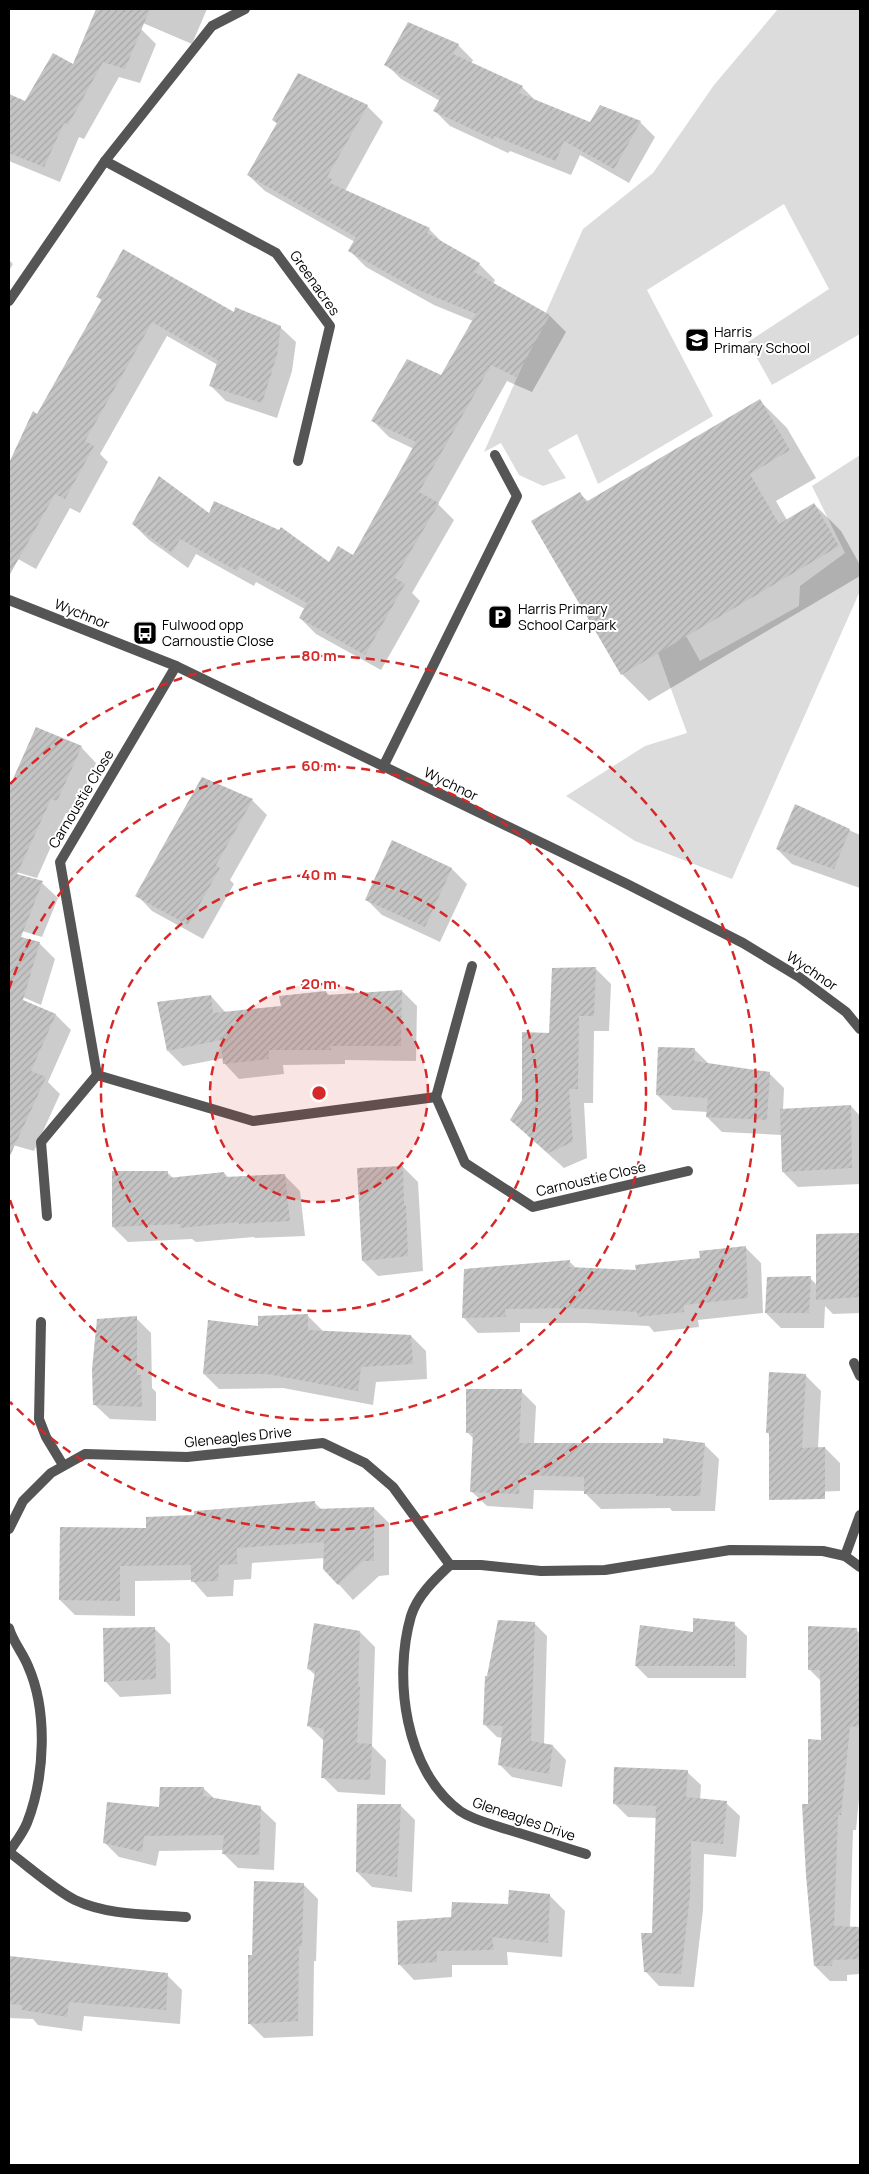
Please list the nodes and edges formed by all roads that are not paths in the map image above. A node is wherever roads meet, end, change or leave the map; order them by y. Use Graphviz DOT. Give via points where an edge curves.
graph roads {
  1 [pos="245,9"];
  2 [pos="105,161"];
  3 [pos="9,301"];
  4 [pos="495,455"];
  5 [pos="298,461"];
  6 [pos="9,600"];
  7 [pos="176,666"];
  8 [pos="383,767"];
  9 [pos="472,966"];
  10 [pos="860,1028"];
  11 [pos="97,1075"];
  12 [pos="436,1097"];
  13 [pos="688,1171"];
  14 [pos="47,1216"];
  15 [pos="41,1322"];
  16 [pos="854,1363"];
  17 [pos="860,1376"];
  18 [pos="63,1465"];
  19 [pos="860,1515"];
  20 [pos="9,1529"];
  21 [pos="845,1556"];
  22 [pos="450,1565"];
  23 [pos="860,1567"];
  24 [pos="9,1628"];
  25 [pos="9,1852"];
  26 [pos="586,1854"];
  27 [pos="186,1916"];
  1 -- 2 [label="street" via="212,26"];
  2 -- 3 [label="street"];
  2 -- 5 [label="street, Greenacres" via="276,253 330,326"];
  4 -- 8 [label="street" via="517,496"];
  6 -- 7 [label="street, Wychnor"];
  7 -- 8 [label="street, Wychnor"];
  7 -- 11 [label="street, Carnoustie Close" via="60,862"];
  8 -- 10 [label="street, Wychnor" via="743,943 799,977 846,1012"];
  9 -- 12 [label="street"];
  11 -- 12 [label="street" via="253,1121"];
  11 -- 14 [label="street" via="41,1142"];
  12 -- 13 [label="street, Carnoustie Close" via="465,1163 533,1207"];
  15 -- 18 [label="street" via="39,1419"];
  16 -- 17 [label="street"];
  18 -- 20 [label="street, Gleneagles Drive" via="50,1473 23,1501"];
  18 -- 22 [label="street, Gleneagles Drive" via="85,1454 187,1456 323,1443 365,1463 393,1487"];
  19 -- 21 [label="street"];
  21 -- 22 [label="street" via="823,1551 730,1550 605,1570 541,1571"];
  21 -- 23 [label="street"];
  22 -- 26 [label="street, Gleneagles Drive" via="432,1582 412,1615 405,1656 403,1687 420,1763 443,1796 461,1812"];
  24 -- 25 [label="street" via="29,1666 40,1703 41,1743 40,1778 27,1824"];
  25 -- 27 [label="street" via="74,1899 96,1908"];
}
